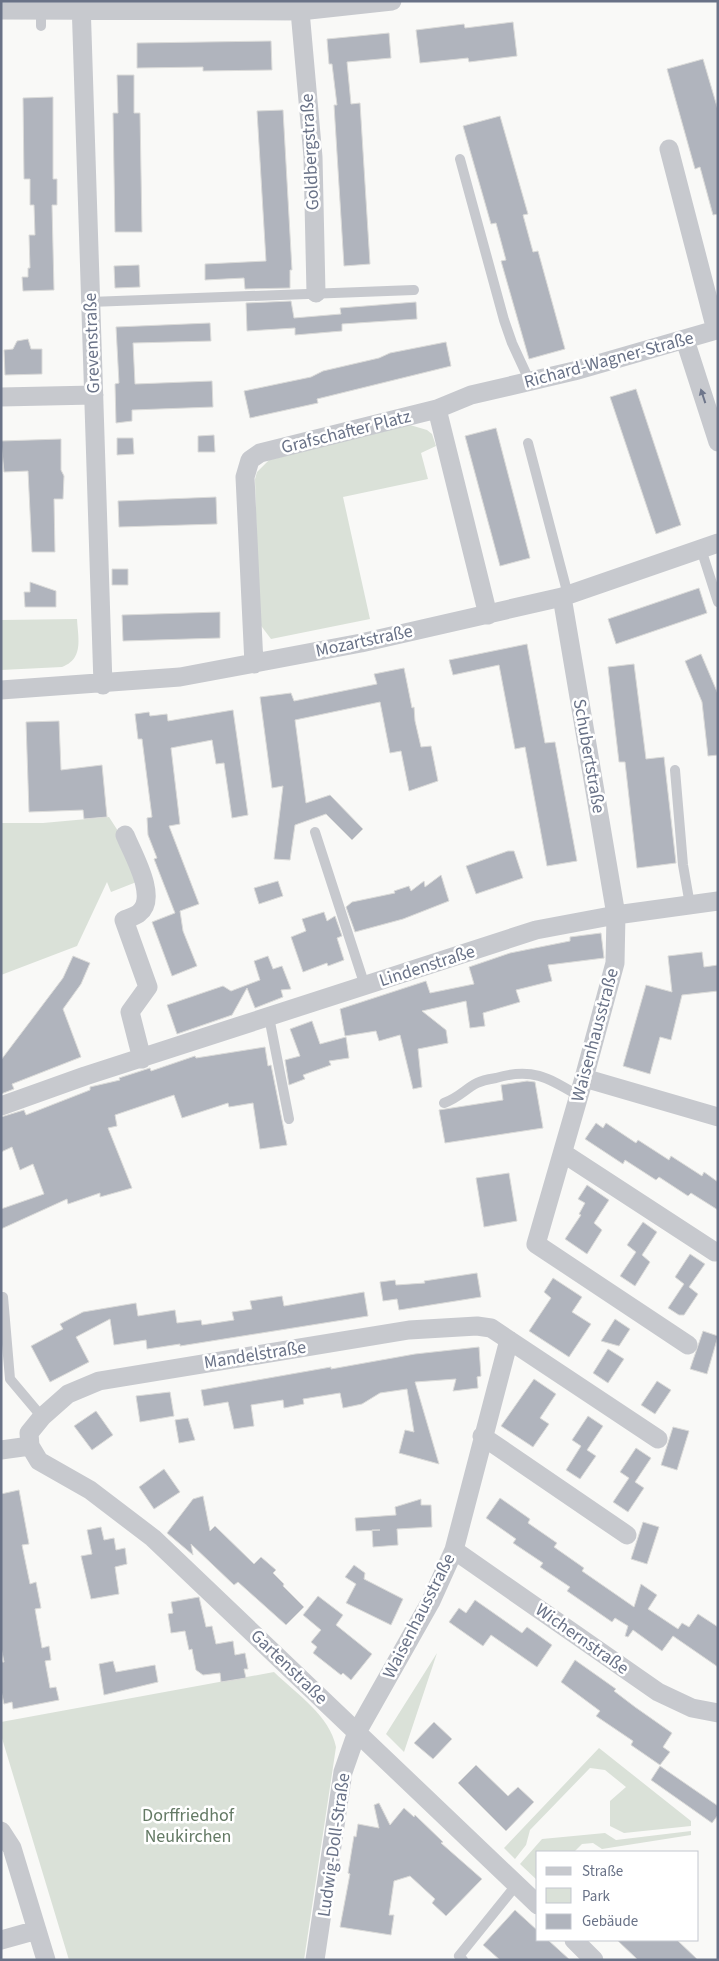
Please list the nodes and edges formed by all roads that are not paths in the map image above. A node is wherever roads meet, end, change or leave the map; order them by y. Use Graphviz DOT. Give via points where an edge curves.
graph roads {
  1 [pos="392,1"];
  2 [pos="81,6"];
  3 [pos="1,10"];
  4 [pos="300,11"];
  5 [pos="669,149"];
  6 [pos="460,159"];
  7 [pos="414,290"];
  8 [pos="316,293"];
  9 [pos="90,302"];
  10 [pos="685,340"];
  11 [pos="530,382"];
  12 [pos="94,395"];
  13 [pos="1,397"];
  14 [pos="437,409"];
  15 [pos="718,442"];
  16 [pos="528,443"];
  17 [pos="709,546"];
  18 [pos="565,596"];
  19 [pos="718,602"];
  20 [pos="488,615"];
  21 [pos="254,664"];
  22 [pos="103,684"];
  23 [pos="1,690"];
  24 [pos="675,770"];
  25 [pos="315,832"];
  26 [pos="125,835"];
  27 [pos="718,901"];
  28 [pos="690,905"];
  29 [pos="616,915"];
  30 [pos="365,986"];
  31 [pos="269,1017"];
  32 [pos="142,1059"];
  33 [pos="582,1087"];
  34 [pos="444,1102"];
  35 [pos="1,1106"];
  36 [pos="718,1117"];
  37 [pos="289,1120"];
  38 [pos="563,1153"];
  39 [pos="715,1252"];
  40 [pos="3,1297"];
  41 [pos="509,1340"];
  42 [pos="688,1344"];
  43 [pos="42,1417"];
  44 [pos="482,1436"];
  45 [pos="658,1439"];
  46 [pos="30,1446"];
  47 [pos="1,1450"];
  48 [pos="627,1535"];
  49 [pos="454,1550"];
  50 [pos="718,1713"];
  51 [pos="357,1732"];
  52 [pos="1,1831"];
  53 [pos="517,1884"];
  54 [pos="536,1902"];
  55 [pos="37,1930"];
  56 [pos="1,1940"];
  57 [pos="575,1941"];
  58 [pos="46,1960"];
  59 [pos="315,1960"];
  60 [pos="462,1960"];
  61 [pos="594,1960"];
  1 -- 4 [label="street"];
  2 -- 3 [label="street" via="41,18"];
  2 -- 4 [label="street"];
  2 -- 9 [label="street, Grevenstraße"];
  4 -- 8 [label="street, Goldbergstraße" via="313,157"];
  5 -- 10 [label="street, Richard-Wagner-Straße" via="716,330"];
  6 -- 11 [label="lane" via="504,320"];
  7 -- 8 [label="lane"];
  8 -- 9 [label="lane"];
  9 -- 12 [label="street, Grevenstraße"];
  10 -- 11 [label="street, Richard-Wagner-Straße"];
  15 -- 10 [label="street, one-way"];
  11 -- 14 [label="street, Richard-Wagner-Straße" via="471,395"];
  12 -- 13 [label="street"];
  12 -- 22 [label="street, Grevenstraße"];
  14 -- 20 [label="street"];
  14 -- 21 [label="street, Grafschafter Platz" via="260,453 250,460 245,477"];
  16 -- 18 [label="lane"];
  17 -- 18 [label="street, Mozartstraße"];
  17 -- 19 [label="lane"];
  18 -- 20 [label="street, Mozartstraße"];
  18 -- 29 [label="street, Schubertstraße"];
  20 -- 21 [label="street, Mozartstraße"];
  21 -- 22 [label="street, Mozartstraße" via="180,677"];
  22 -- 23 [label="street, Mozartstraße"];
  24 -- 28 [label="lane" via="683,865"];
  25 -- 30 [label="lane"];
  26 -- 32 [label="street" via="147,890 147,900 140,913 124,920 148,987 130,1012"];
  27 -- 28 [label="street, Lindenstraße"];
  28 -- 29 [label="street, Lindenstraße"];
  29 -- 30 [label="street, Lindenstraße" via="536,930"];
  29 -- 33 [label="street, Waisenhausstraße" via="615,963"];
  30 -- 31 [label="street, Lindenstraße"];
  31 -- 32 [label="street, Lindenstraße"];
  31 -- 37 [label="lane"];
  32 -- 35 [label="street, Lindenstraße"];
  33 -- 34 [label="lane" via="529,1072 477,1083 459,1097"];
  33 -- 36 [label="street"];
  33 -- 38 [label="street, Waisenhausstraße"];
  38 -- 39 [label="street"];
  38 -- 42 [label="street, Waisenhausstraße" via="536,1244"];
  40 -- 43 [label="lane" via="10,1379"];
  41 -- 43 [label="street, Mandelstraße" via="491,1328 477,1326 370,1336 99,1381 68,1394"];
  41 -- 44 [label="street, Waisenhausstraße"];
  41 -- 45 [label="street"];
  43 -- 46 [label="street, Mandelstraße" via="29,1434"];
  44 -- 48 [label="street"];
  44 -- 49 [label="street, Waisenhausstraße"];
  46 -- 47 [label="street"];
  46 -- 51 [label="street, Gartenstraße" via="39,1461 90,1490 153,1538"];
  49 -- 50 [label="street, Wichernstraße" via="658,1692 692,1708"];
  49 -- 51 [label="street, Waisenhausstraße" via="431,1601"];
  51 -- 53 [label="street, Gartenstraße"];
  51 -- 59 [label="street, Ludwig-Doll-Straße" via="343,1772"];
  52 -- 55 [label="street" via="12,1848"];
  53 -- 54 [label="street, Gartenstraße"];
  53 -- 60 [label="lane" via="459,1956"];
  55 -- 56 [label="street"];
  55 -- 58 [label="street"];
  57 -- 61 [label="street"];
}
